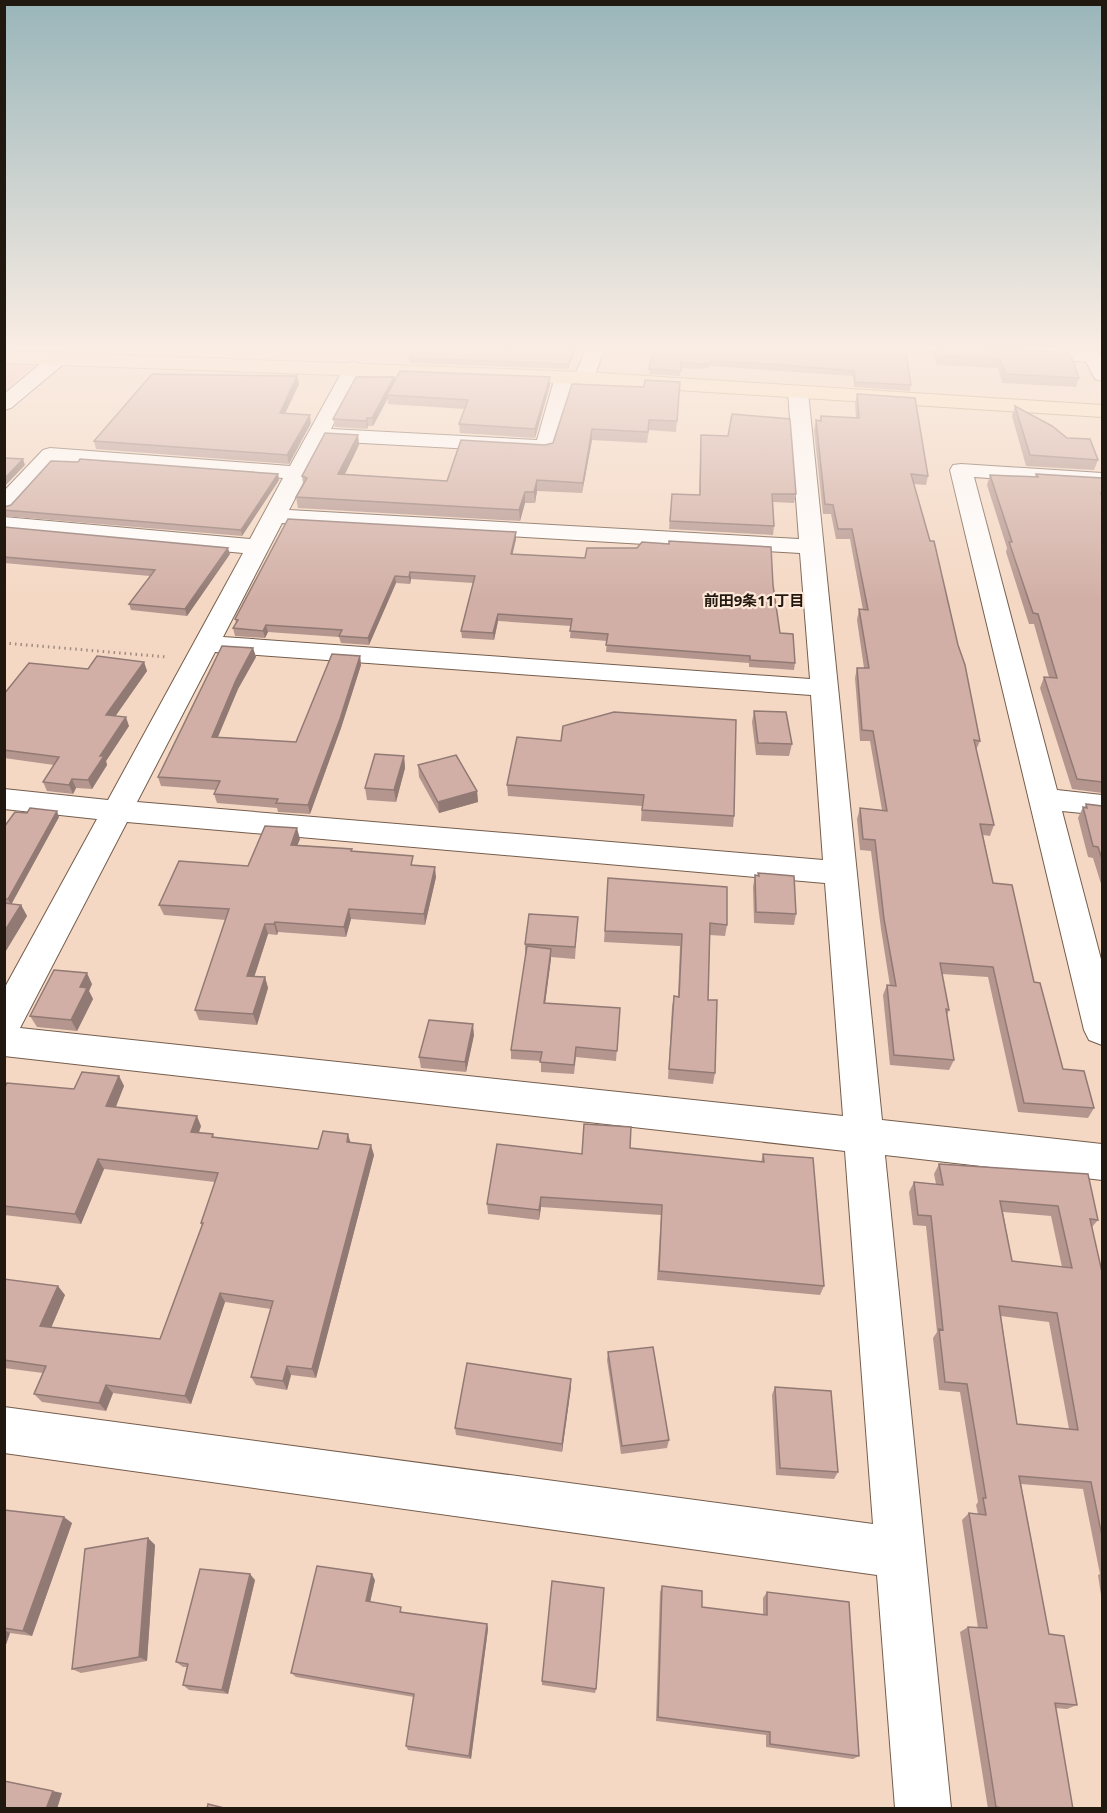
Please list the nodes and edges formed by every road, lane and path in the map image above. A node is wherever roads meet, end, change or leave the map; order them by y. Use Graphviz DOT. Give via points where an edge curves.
graph roads {
  1 [pos="320,431"];
  2 [pos="552,431"];
  3 [pos="801,431"];
  4 [pos="318,434"];
  5 [pos="297,472"];
  6 [pos="1102,479"];
  7 [pos="4,505"];
  8 [pos="274,516"];
  9 [pos="4,524"];
  10 [pos="258,547"];
  11 [pos="812,547"];
  12 [pos="4,643"];
  13 [pos="202,652"];
  14 [pos="825,688"];
  15 [pos="4,799"];
  16 [pos="1044,799"];
  17 [pos="1102,805"];
  18 [pos="117,811"];
  19 [pos="841,873"];
  20 [pos="4,1024"];
  21 [pos="1102,1030"];
  22 [pos="4,1041"];
  23 [pos="865,1136"];
  24 [pos="1102,1162"];
  25 [pos="4,1430"];
  26 [pos="901,1553"];
  27 [pos="923,1809"];
  1 -- 4 [label="street"];
  2 -- 4 [label="street" via="545,447"];
  3 -- 11 [label="street"];
  4 -- 5 [label="street"];
  5 -- 7 [label="street" via="50,454"];
  5 -- 8 [label="street"];
  6 -- 16 [label="street" via="961,470"];
  8 -- 10 [label="street"];
  8 -- 11 [label="street"];
  9 -- 10 [label="street"];
  10 -- 13 [label="street"];
  11 -- 14 [label="street"];
  12 -- 13 [label="path"];
  13 -- 14 [label="street"];
  13 -- 18 [label="street"];
  14 -- 19 [label="street"];
  15 -- 18 [label="street"];
  16 -- 17 [label="street"];
  16 -- 21 [label="street"];
  18 -- 19 [label="street"];
  18 -- 20 [label="street"];
  19 -- 23 [label="street"];
  22 -- 23 [label="street"];
  23 -- 24 [label="street"];
  23 -- 26 [label="street"];
  25 -- 26 [label="street"];
  26 -- 27 [label="street"];
}
